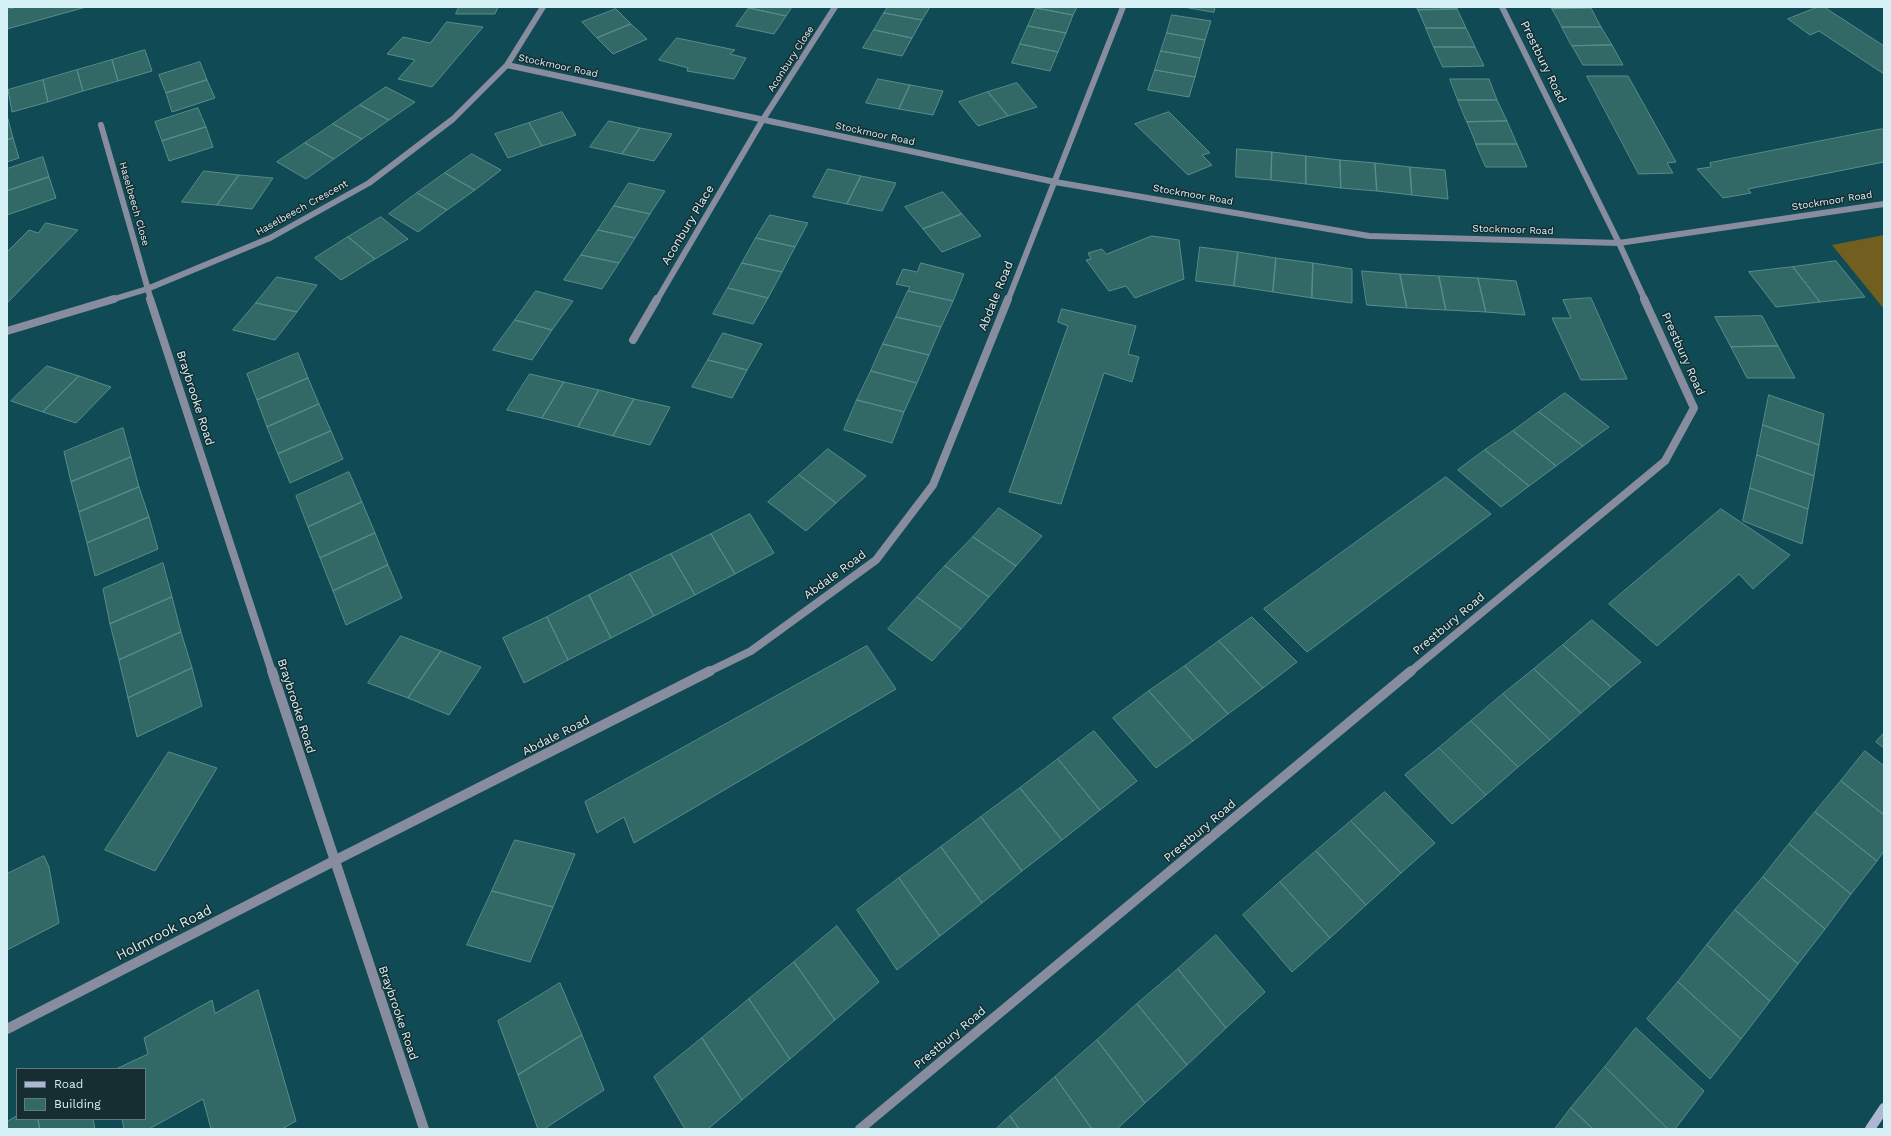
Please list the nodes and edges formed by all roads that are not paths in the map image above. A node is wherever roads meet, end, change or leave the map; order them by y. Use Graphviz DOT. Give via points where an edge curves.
graph roads {
  1 [pos="543,7"];
  2 [pos="835,7"];
  3 [pos="1123,7"];
  4 [pos="1502,7"];
  5 [pos="507,65"];
  6 [pos="762,121"];
  7 [pos="101,125"];
  8 [pos="1055,182"];
  9 [pos="1884,204"];
  10 [pos="1620,243"];
  11 [pos="147,290"];
  12 [pos="7,331"];
  13 [pos="633,340"];
  14 [pos="334,861"];
  15 [pos="7,1029"];
  16 [pos="1884,1108"];
  17 [pos="424,1129"];
  18 [pos="860,1129"];
  19 [pos="1870,1129"];
  1 -- 5 [label="street, Haselbeech Crescent"];
  2 -- 6 [label="street, Aconbury Close"];
  3 -- 8 [label="street, Abdale Road"];
  4 -- 10 [label="street, Prestbury Road"];
  5 -- 6 [label="street, Stockmoor Road"];
  5 -- 11 [label="street, Haselbeech Crescent" via="453,119 369,183 270,238"];
  6 -- 8 [label="street, Stockmoor Road"];
  6 -- 13 [label="street, Aconbury Place"];
  7 -- 11 [label="street, Haselbeech Close"];
  8 -- 10 [label="street, Stockmoor Road" via="1369,236"];
  8 -- 14 [label="street, Abdale Road" via="933,485 876,560 751,651"];
  9 -- 10 [label="street, Stockmoor Road"];
  10 -- 18 [label="street, Prestbury Road" via="1694,408 1665,461"];
  11 -- 12 [label="street, Haselbeech Crescent"];
  11 -- 14 [label="street, Braybrooke Road"];
  14 -- 15 [label="street, Holmrook Road"];
  14 -- 17 [label="street, Braybrooke Road"];
  16 -- 19 [label="street"];
}
